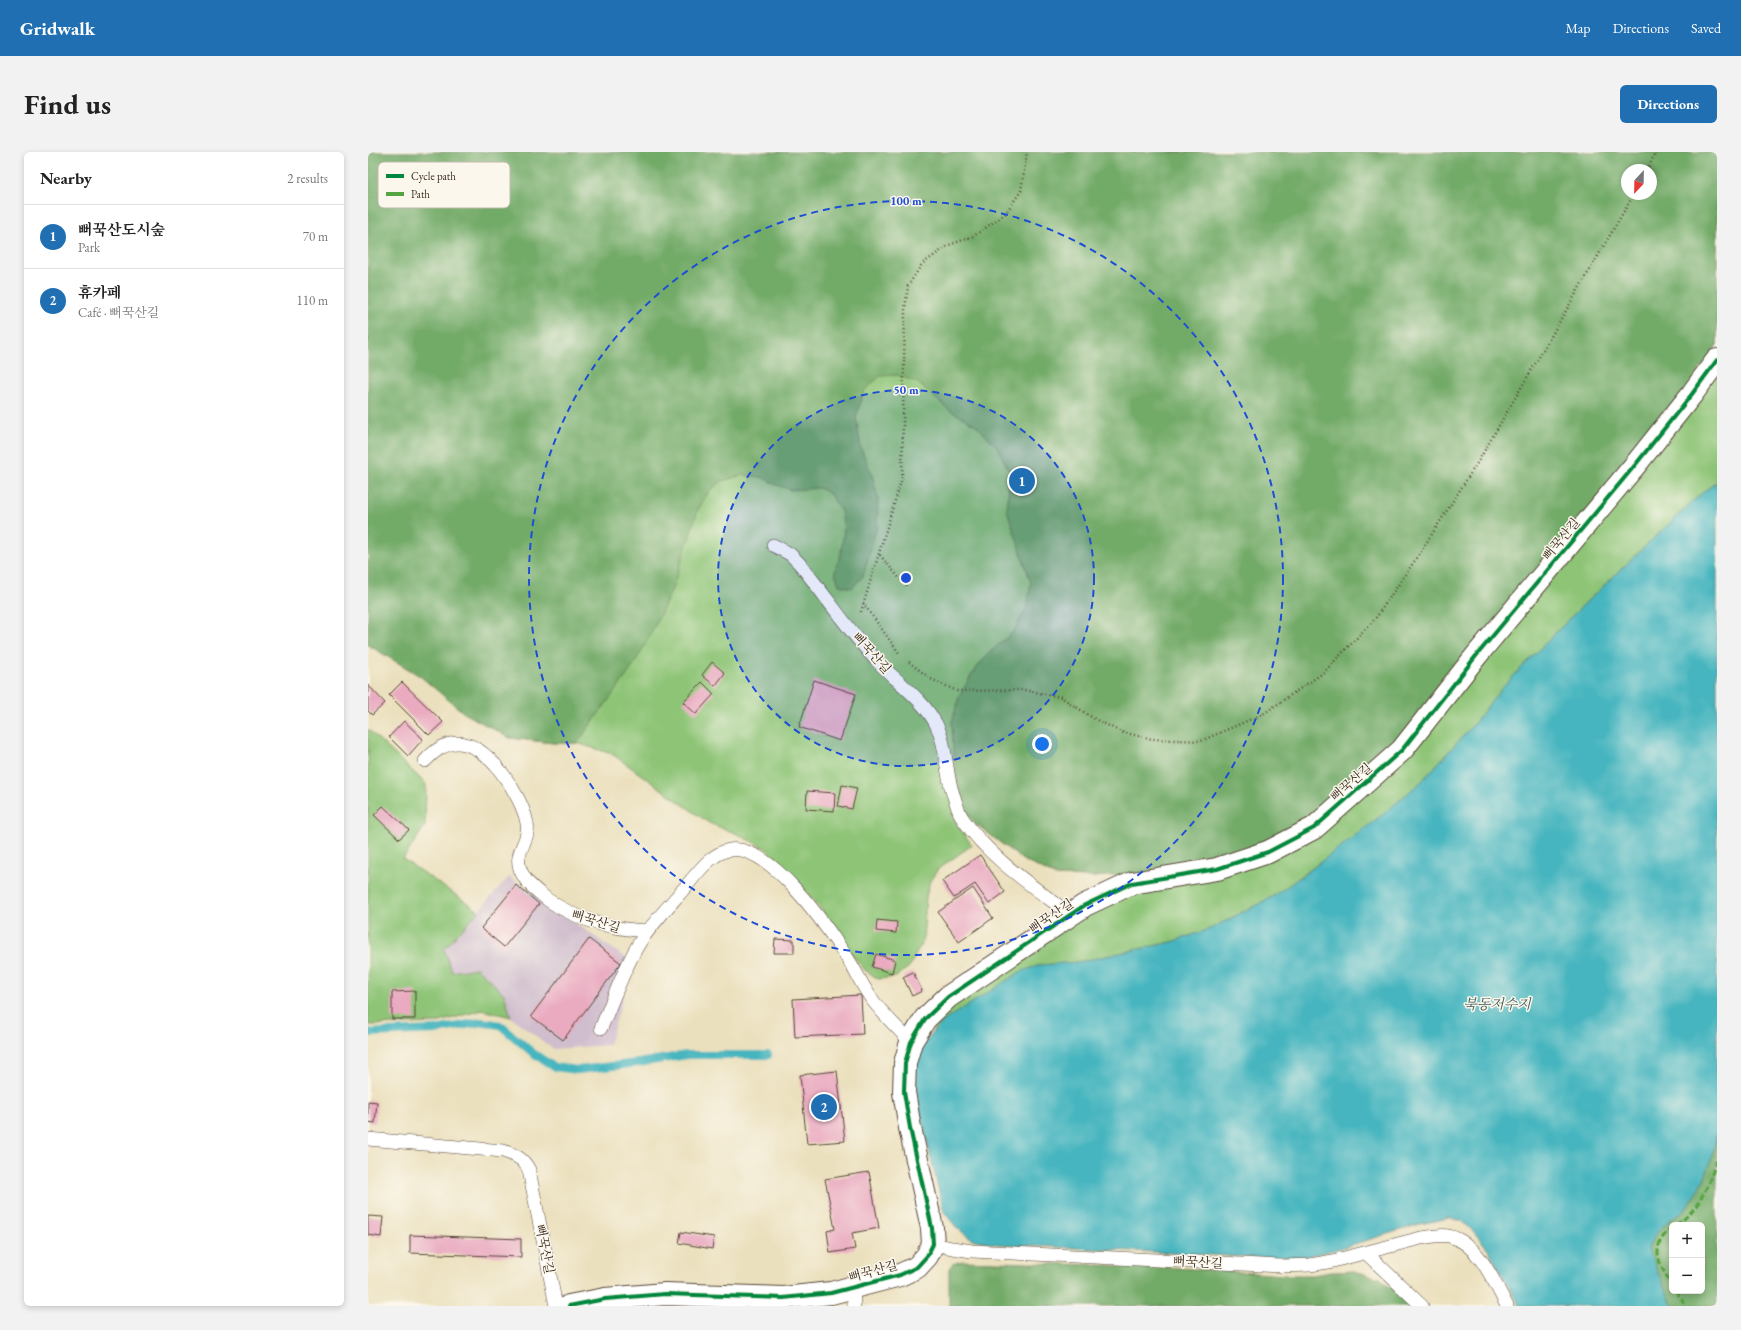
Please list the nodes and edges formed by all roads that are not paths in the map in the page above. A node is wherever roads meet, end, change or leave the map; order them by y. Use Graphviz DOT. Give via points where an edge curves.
graph roads {
  1 [pos="1717,360"];
  2 [pos="773,545"];
  3 [pos="425,761"];
  4 [pos="1071,914"];
  5 [pos="648,931"];
  6 [pos="601,1028"];
  7 [pos="911,1042"];
  8 [pos="368,1139"];
  9 [pos="933,1244"];
  10 [pos="1366,1253"];
  11 [pos="853,1296"];
  12 [pos="674,1300"];
  13 [pos="556,1306"];
  14 [pos="569,1306"];
  15 [pos="1422,1306"];
  16 [pos="1507,1306"];
  1 -- 4 [label="street, 뻐꾹산길" via="1636,464 1476,656 1402,750 1362,788 1314,828 1268,852 1217,869 1132,883"];
  2 -- 4 [label="lane, 뻐꾹산길" via="790,554 799,563 862,644 933,719 942,742 952,792 962,818 982,843"];
  3 -- 5 [label="lane, 뻐꾹산길" via="443,747 456,743 471,747 484,755 511,785 523,810 527,824 526,837 519,852 518,867 526,880 560,908 581,919 624,930"];
  4 -- 7 [label="street, 뻐꾹산길" via="948,997 925,1019"];
  5 -- 6 [label="lane" via="627,967"];
  5 -- 7 [label="lane" via="712,858 730,850 746,851 786,878 844,952 873,1001"];
  7 -- 9 [label="street, 뻐꾹산길" via="905,1064 904,1092 932,1228"];
  8 -- 13 [label="lane, 뻐꾹산길" via="503,1151 516,1155 525,1162 530,1170"];
  9 -- 10 [label="lane, 뻐꾹산길" via="972,1251 1282,1266 1310,1265"];
  9 -- 11 [label="street, 뻐꾹산길" via="927,1256 916,1267"];
  10 -- 15 [label="lane"];
  10 -- 16 [label="lane, 뻐꾹산길" via="1429,1237 1448,1236 1473,1250"];
  11 -- 12 [label="street, 뻐꾹산길" via="831,1293 784,1298"];
  12 -- 14 [label="street, 뻐꾹산길" via="605,1299"];
}
